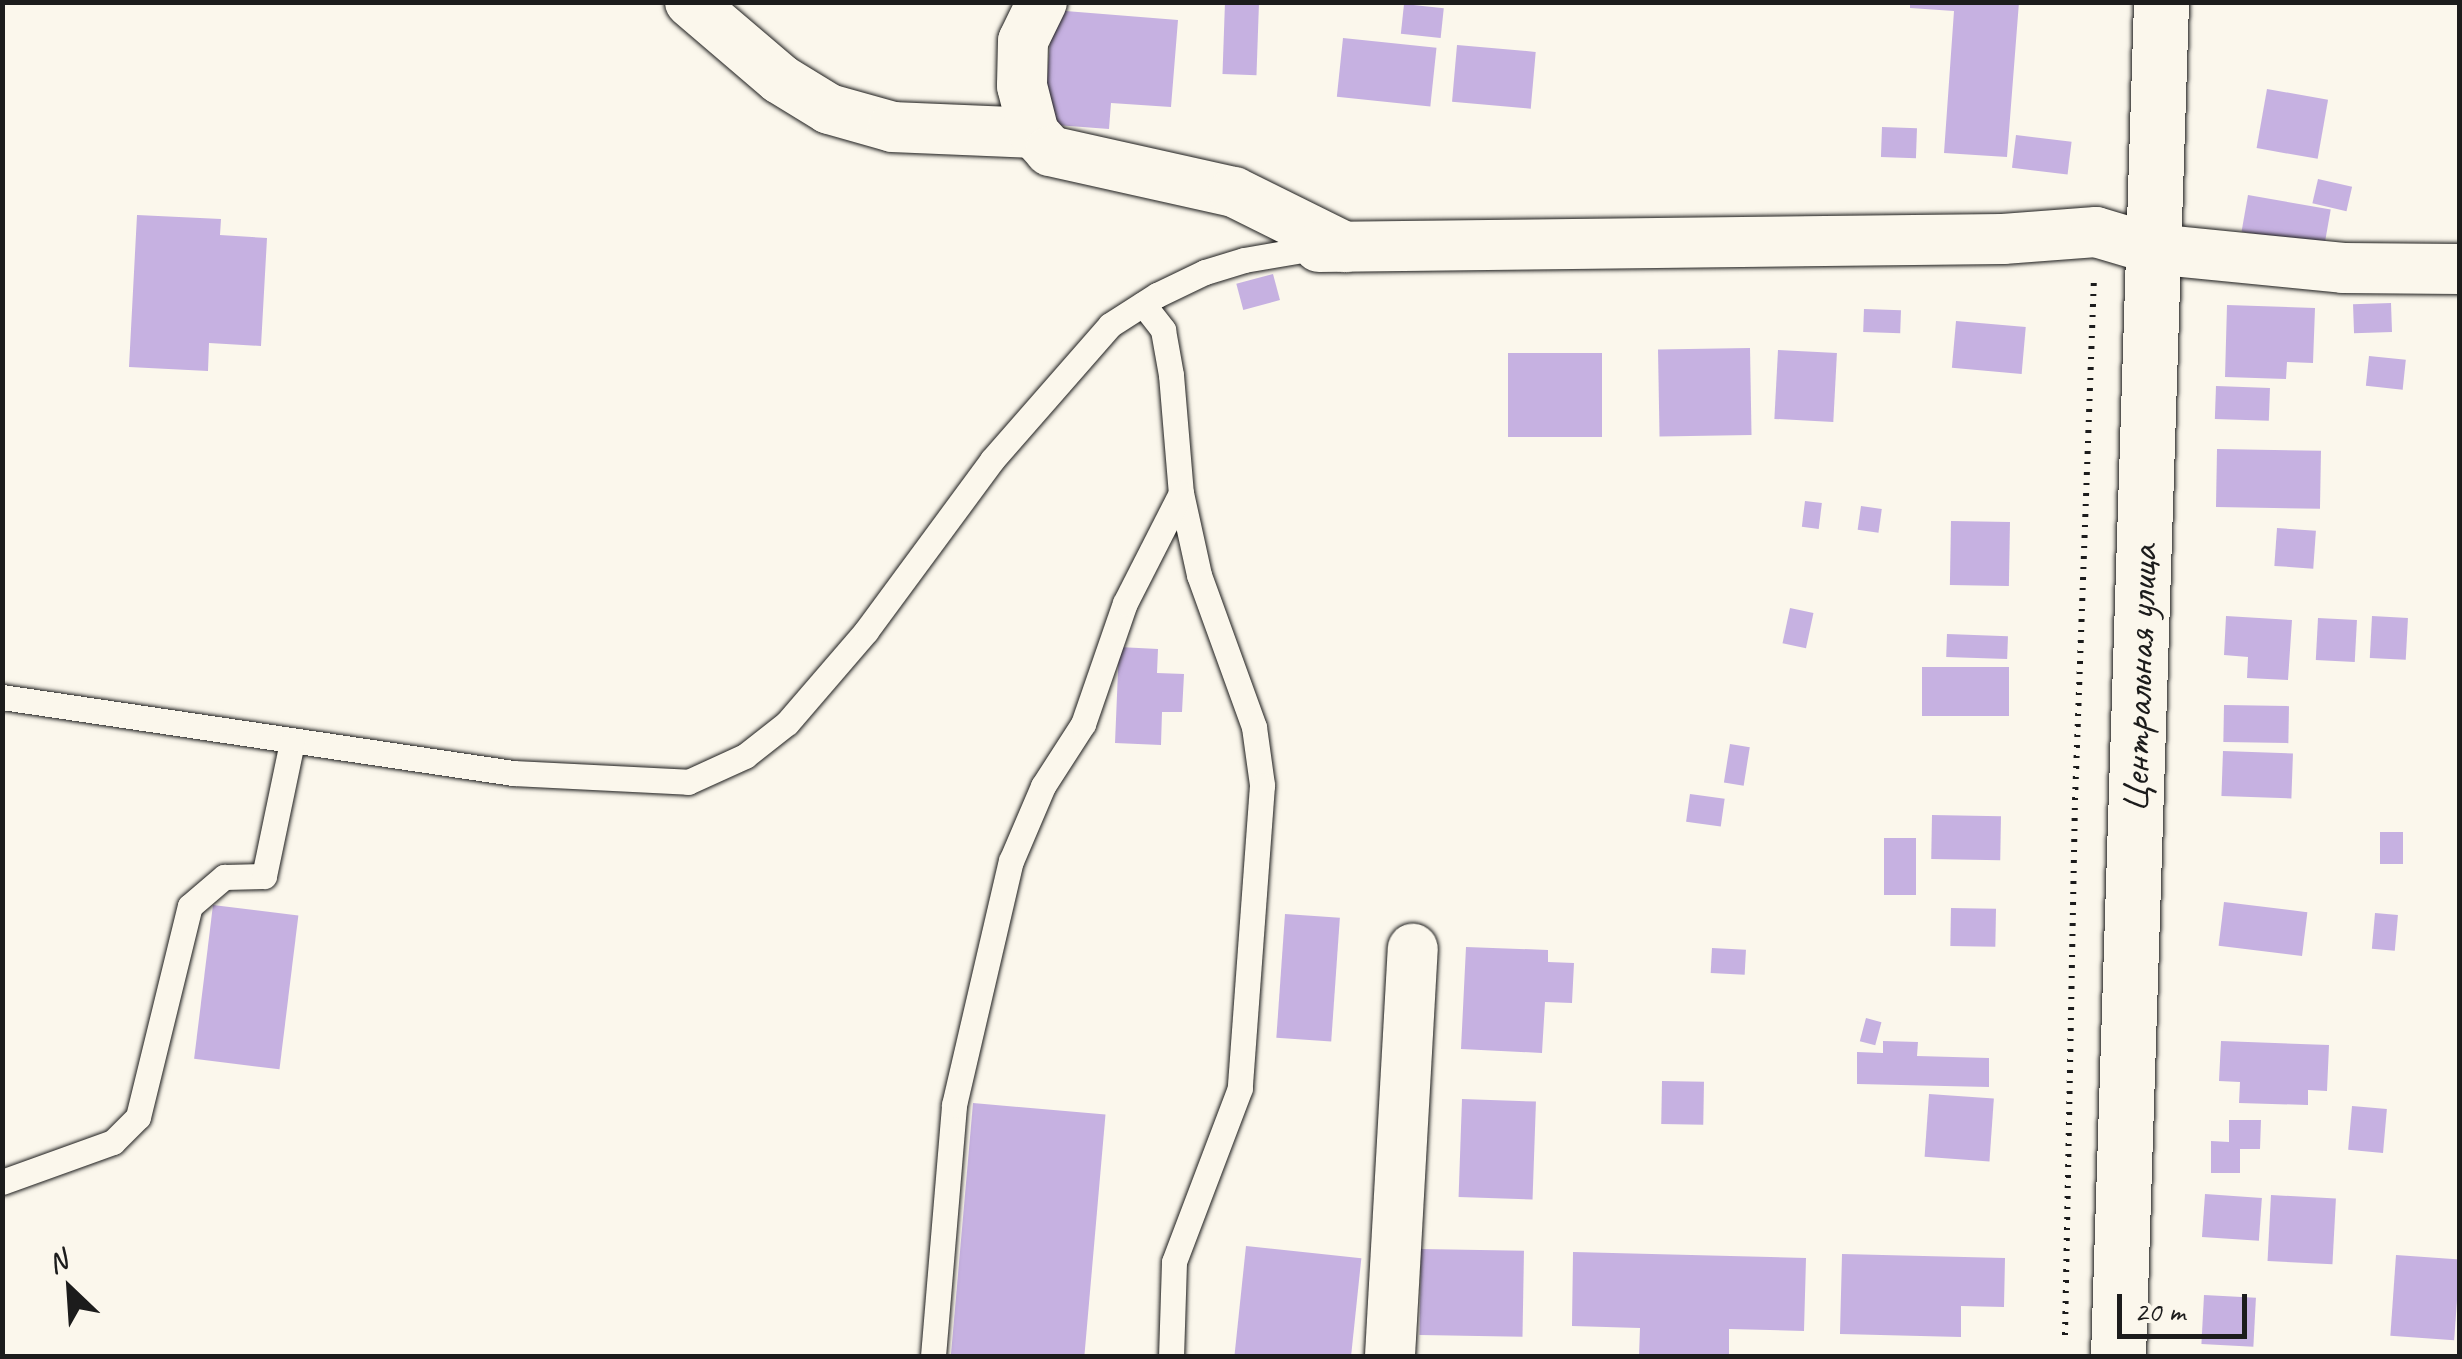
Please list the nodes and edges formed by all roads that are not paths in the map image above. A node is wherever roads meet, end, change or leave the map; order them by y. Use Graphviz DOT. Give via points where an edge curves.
graph roads {
  1 [pos="690,2"];
  2 [pos="1042,2"];
  3 [pos="2161,2"];
  4 [pos="1034,133"];
  5 [pos="1332,247"];
  6 [pos="2153,249"];
  7 [pos="2460,270"];
  8 [pos="1143,304"];
  9 [pos="1181,493"];
  10 [pos="2,697"];
  11 [pos="292,742"];
  12 [pos="1413,949"];
  13 [pos="2,1182"];
  14 [pos="933,1356"];
  15 [pos="1171,1356"];
  16 [pos="1390,1356"];
  17 [pos="2118,1356"];
  1 -- 4 [label="street" via="780,79 829,110 893,128"];
  2 -- 4 [label="street" via="1023,41 1022,86"];
  3 -- 6 [label="street, Центральная улица"];
  4 -- 5 [label="street" via="1050,150 1078,160 1256,200"];
  5 -- 6 [label="street" via="2004,240 2096,232"];
  5 -- 8 [label="lane" via="1244,260"];
  6 -- 7 [label="street" via="2343,268"];
  6 -- 17 [label="street, Центральная улица"];
  8 -- 9 [label="lane" via="1163,330"];
  8 -- 11 [label="lane" via="1110,326 1053,387 824,682 745,756 688,782 626,782 513,774"];
  9 -- 14 [label="lane" via="1125,603 1082,724 1043,786 1011,862 954,1106"];
  9 -- 15 [label="lane" via="1199,575 1254,727 1262,785 1240,1088 1174,1262"];
  10 -- 11 [label="lane"];
  11 -- 13 [label="lane" via="264,876 224,878 190,906 138,1116 114,1142"];
  12 -- 16 [label="street"];
}
